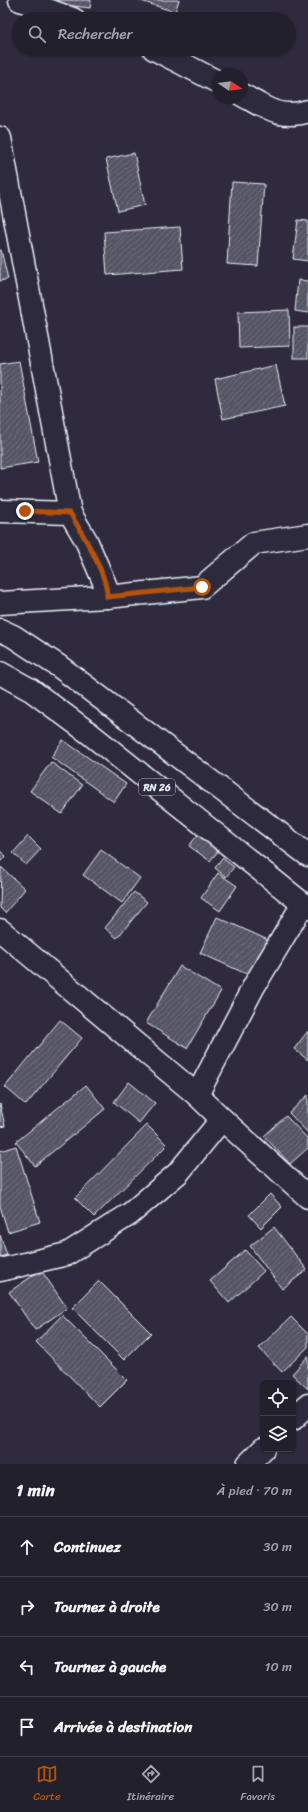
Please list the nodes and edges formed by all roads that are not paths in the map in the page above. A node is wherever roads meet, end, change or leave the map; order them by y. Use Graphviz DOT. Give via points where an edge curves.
graph roads {
  1 [pos="20,0"];
  2 [pos="53,12"];
  3 [pos="168,56"];
  4 [pos="212,79"];
  5 [pos="248,98"];
  6 [pos="308,111"];
  7 [pos="0,138"];
  8 [pos="0,511"];
  9 [pos="70,513"];
  10 [pos="308,535"];
  11 [pos="107,597"];
  12 [pos="0,603"];
  13 [pos="0,630"];
  14 [pos="0,673"];
  15 [pos="308,855"];
  16 [pos="306,906"];
  17 [pos="0,930"];
  18 [pos="197,1095"];
  19 [pos="222,1119"];
  20 [pos="308,1197"];
  21 [pos="0,1270"];
  22 [pos="308,1404"];
  23 [pos="296,1416"];
  24 [pos="260,1452"];
  25 [pos="248,1464"];
  1 -- 2 [label="street"];
  3 -- 4 [label="street"];
  5 -- 6 [label="street" via="280,114"];
  7 -- 9 [label="street"];
  8 -- 9 [label="street"];
  9 -- 11 [label="street" via="86,540 107,588"];
  10 -- 11 [label="street" via="254,543 202,587"];
  11 -- 12 [label="street"];
  13 -- 15 [label="street" via="60,667"];
  14 -- 16 [label="street, RN 26" via="31,690 89,732"];
  16 -- 18 [label="street" via="254,986"];
  17 -- 18 [label="street"];
  18 -- 19 [label="street"];
  19 -- 20 [label="street"];
  19 -- 21 [label="street" via="178,1173 130,1214 67,1254"];
  22 -- 23 [label="street"];
  24 -- 25 [label="street"];
}
